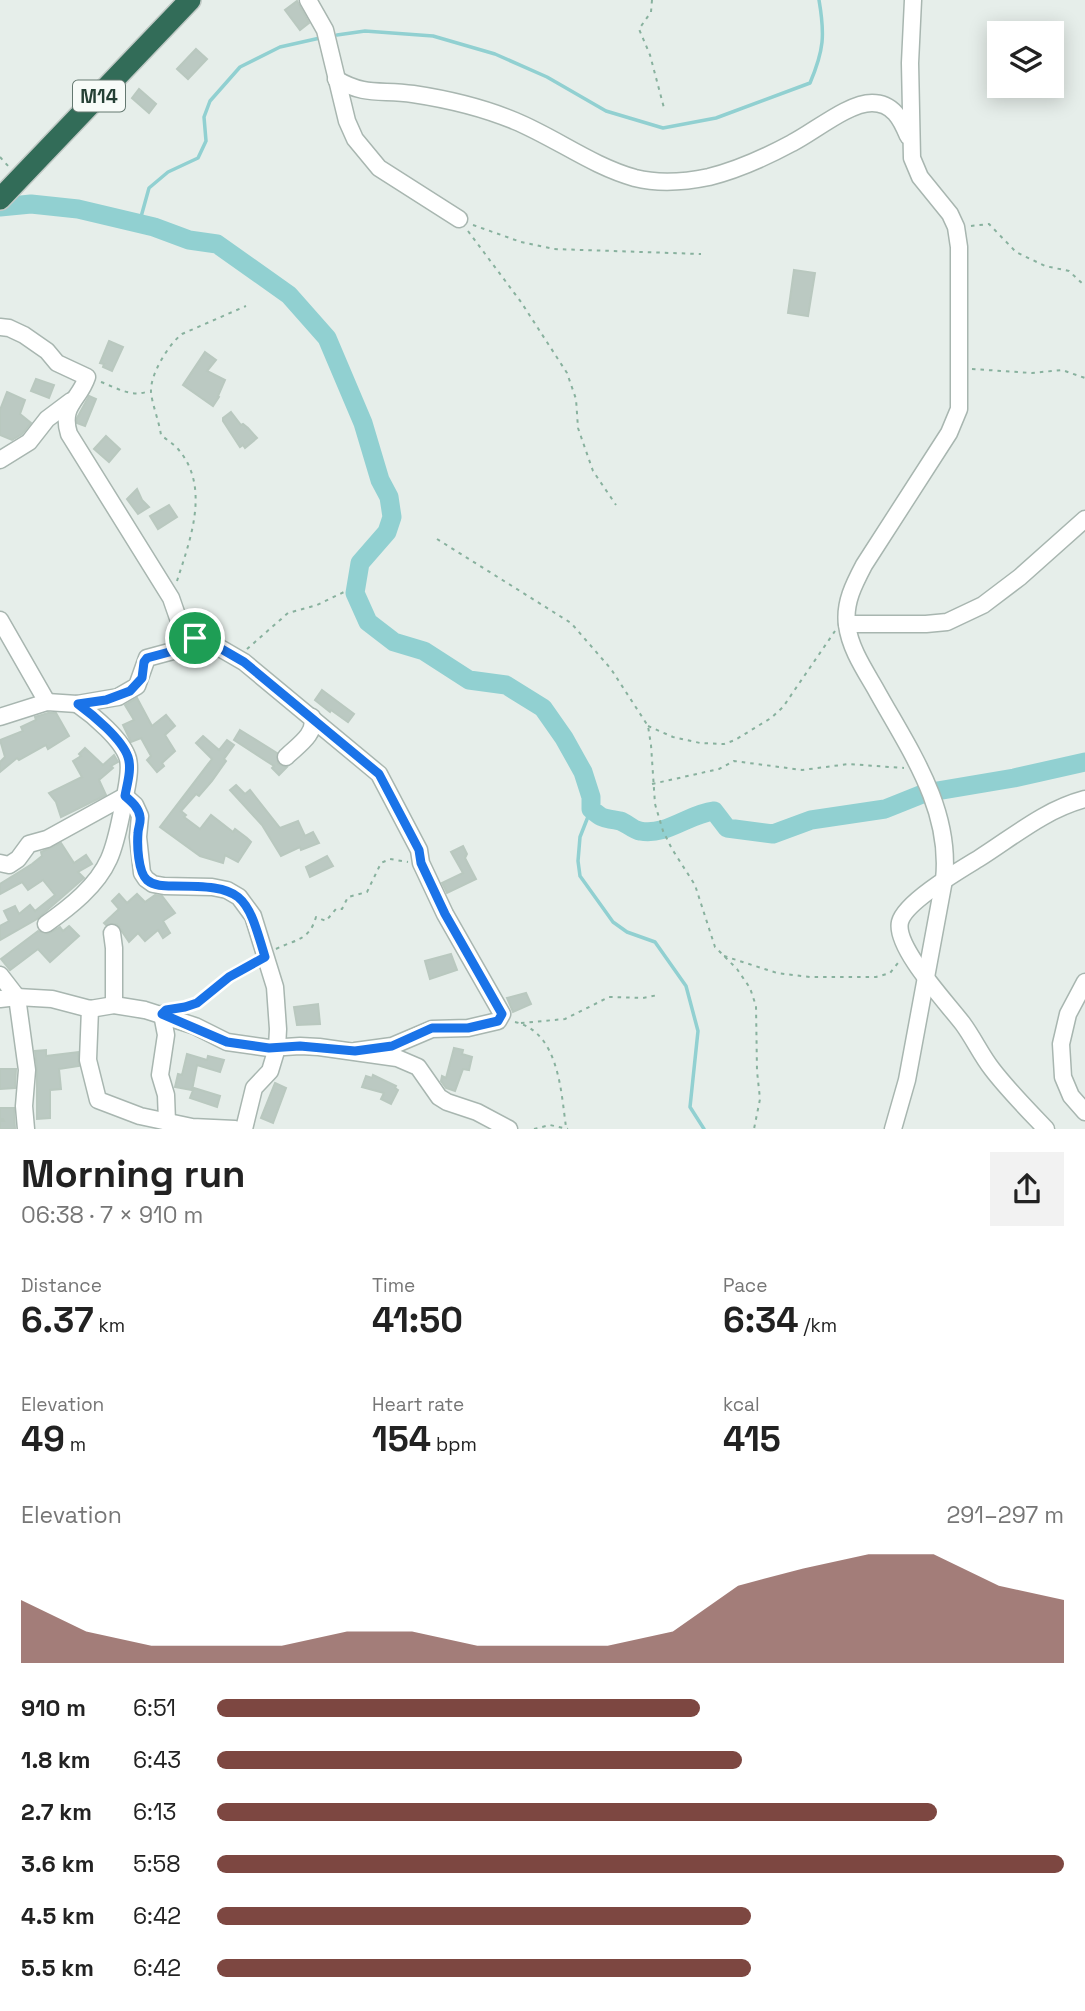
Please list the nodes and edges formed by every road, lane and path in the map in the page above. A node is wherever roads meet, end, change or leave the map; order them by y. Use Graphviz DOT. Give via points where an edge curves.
graph roads {
  1 [pos="190,0"];
  2 [pos="308,0"];
  3 [pos="652,0"];
  4 [pos="913,0"];
  5 [pos="336,79"];
  6 [pos="664,107"];
  7 [pos="911,145"];
  8 [pos="4,195"];
  9 [pos="459,219"];
  10 [pos="956,227"];
  11 [pos="701,254"];
  12 [pos="1085,286"];
  13 [pos="246,306"];
  14 [pos="0,327"];
  15 [pos="960,368"];
  16 [pos="87,377"];
  17 [pos="1085,378"];
  18 [pos="150,390"];
  19 [pos="71,401"];
  20 [pos="0,460"];
  21 [pos="616,505"];
  22 [pos="1085,519"];
  23 [pos="437,539"];
  24 [pos="344,592"];
  25 [pos="171,598"];
  26 [pos="847,618"];
  27 [pos="0,620"];
  28 [pos="195,638"];
  29 [pos="235,657"];
  30 [pos="47,702"];
  31 [pos="78,704"];
  32 [pos="0,717"];
  33 [pos="312,717"];
  34 [pos="648,726"];
  35 [pos="285,757"];
  36 [pos="919,769"];
  37 [pos="652,784"];
  38 [pos="125,796"];
  39 [pos="1085,799"];
  40 [pos="420,859"];
  41 [pos="0,863"];
  42 [pos="944,880"];
  43 [pos="46,924"];
  44 [pos="112,933"];
  45 [pos="904,942"];
  46 [pos="722,955"];
  47 [pos="265,957"];
  48 [pos="0,975"];
  49 [pos="925,977"];
  50 [pos="1085,982"];
  51 [pos="658,995"];
  52 [pos="17,996"];
  53 [pos="0,999"];
  54 [pos="114,1005"];
  55 [pos="90,1009"];
  56 [pos="162,1014"];
  57 [pos="501,1018"];
  58 [pos="521,1023"];
  59 [pos="276,1048"];
  60 [pos="355,1051"];
  61 [pos="1085,1112"];
  62 [pos="167,1122"];
  63 [pos="567,1128"];
  64 [pos="26,1129"];
  65 [pos="235,1129"];
  66 [pos="244,1129"];
  67 [pos="509,1129"];
  68 [pos="534,1129"];
  69 [pos="754,1129"];
  70 [pos="893,1129"];
  71 [pos="1046,1129"];
  1 -- 8 [label="highway, M14"];
  2 -- 5 [label="street" via="325,30"];
  3 -- 6 [label="path" via="651,12 639,29"];
  4 -- 7 [label="street"];
  5 -- 7 [label="street" via="353,89 411,94 494,113 598,164 652,181 680,182 753,162 860,104 890,108 902,122"];
  5 -- 9 [label="street" via="347,121 366,155"];
  7 -- 10 [label="street" via="915,168"];
  9 -- 11 [label="path" via="554,249"];
  9 -- 21 [label="path" via="567,373 593,471"];
  10 -- 12 [label="path" via="989,224 1016,252 1069,271"];
  10 -- 15 [label="street"];
  13 -- 18 [label="path" via="174,340"];
  14 -- 16 [label="street" via="24,335 57,363"];
  15 -- 17 [label="path" via="1032,373 1062,370"];
  15 -- 26 [label="street" via="959,409 949,433 864,565 853,586"];
  16 -- 18 [label="path" via="126,393"];
  16 -- 19 [label="street"];
  18 -- 25 [label="path" via="162,435 180,451 195,482 195,514"];
  19 -- 20 [label="street" via="47,419 29,442"];
  19 -- 25 [label="street" via="69,434"];
  22 -- 26 [label="street" via="1020,578 947,622"];
  23 -- 34 [label="path" via="570,623 611,669"];
  24 -- 29 [label="path" via="288,613"];
  25 -- 28 [label="street" via="179,621"];
  26 -- 34 [label="path" via="783,707 735,740 700,743"];
  26 -- 36 [label="street" via="864,669"];
  27 -- 30 [label="street"];
  28 -- 29 [label="street"];
  28 -- 31 [label="street" via="173,651 147,658 142,678 130,691"];
  29 -- 33 [label="street"];
  30 -- 31 [label="street"];
  30 -- 32 [label="street"];
  31 -- 38 [label="street" via="128,757"];
  33 -- 35 [label="street" via="312,732"];
  33 -- 40 [label="street" via="383,780"];
  34 -- 37 [label="path"];
  36 -- 37 [label="path" via="849,764 802,770 734,761 719,769"];
  36 -- 42 [label="street" via="939,813 946,854"];
  37 -- 46 [label="path" via="663,831 695,885 715,947"];
  38 -- 41 [label="street" via="47,839 29,844 9,865"];
  38 -- 43 [label="street" via="102,872"];
  38 -- 47 [label="street" via="140,816 138,837 146,879 164,886 212,887 239,897 253,916"];
  39 -- 42 [label="street" via="1038,818"];
  40 -- 47 [label="path" via="381,863 367,892 348,897 342,909 336,909 326,921 316,917 312,931"];
  40 -- 57 [label="street"];
  42 -- 45 [label="street" via="901,919"];
  42 -- 49 [label="street"];
  44 -- 54 [label="street"];
  45 -- 46 [label="path" via="898,964 890,973 876,977 777,973"];
  45 -- 49 [label="street"];
  46 -- 69 [label="path" via="750,988 756,1006 760,1099"];
  47 -- 56 [label="path" via="229,977 197,1003"];
  47 -- 59 [label="street" via="275,987"];
  48 -- 52 [label="street"];
  49 -- 70 [label="street" via="907,1080"];
  49 -- 71 [label="street" via="994,1072"];
  50 -- 61 [label="street" via="1068,1014 1061,1044 1063,1077"];
  51 -- 58 [label="path" via="609,997 565,1019"];
  52 -- 53 [label="street"];
  52 -- 55 [label="street"];
  52 -- 64 [label="street" via="27,1070"];
  54 -- 55 [label="street"];
  54 -- 56 [label="street"];
  55 -- 62 [label="street" via="88,1060 98,1100"];
  56 -- 59 [label="street" via="227,1042"];
  56 -- 62 [label="street" via="166,1035 160,1075"];
  57 -- 58 [label="path"];
  57 -- 60 [label="street" via="468,1028 432,1028 392,1046"];
  58 -- 63 [label="path" via="552,1055"];
  59 -- 60 [label="street"];
  59 -- 66 [label="street" via="270,1071 254,1088"];
  60 -- 67 [label="street" via="409,1062 418,1067 439,1097"];
  62 -- 65 [label="street"];
  63 -- 68 [label="path"];
}
